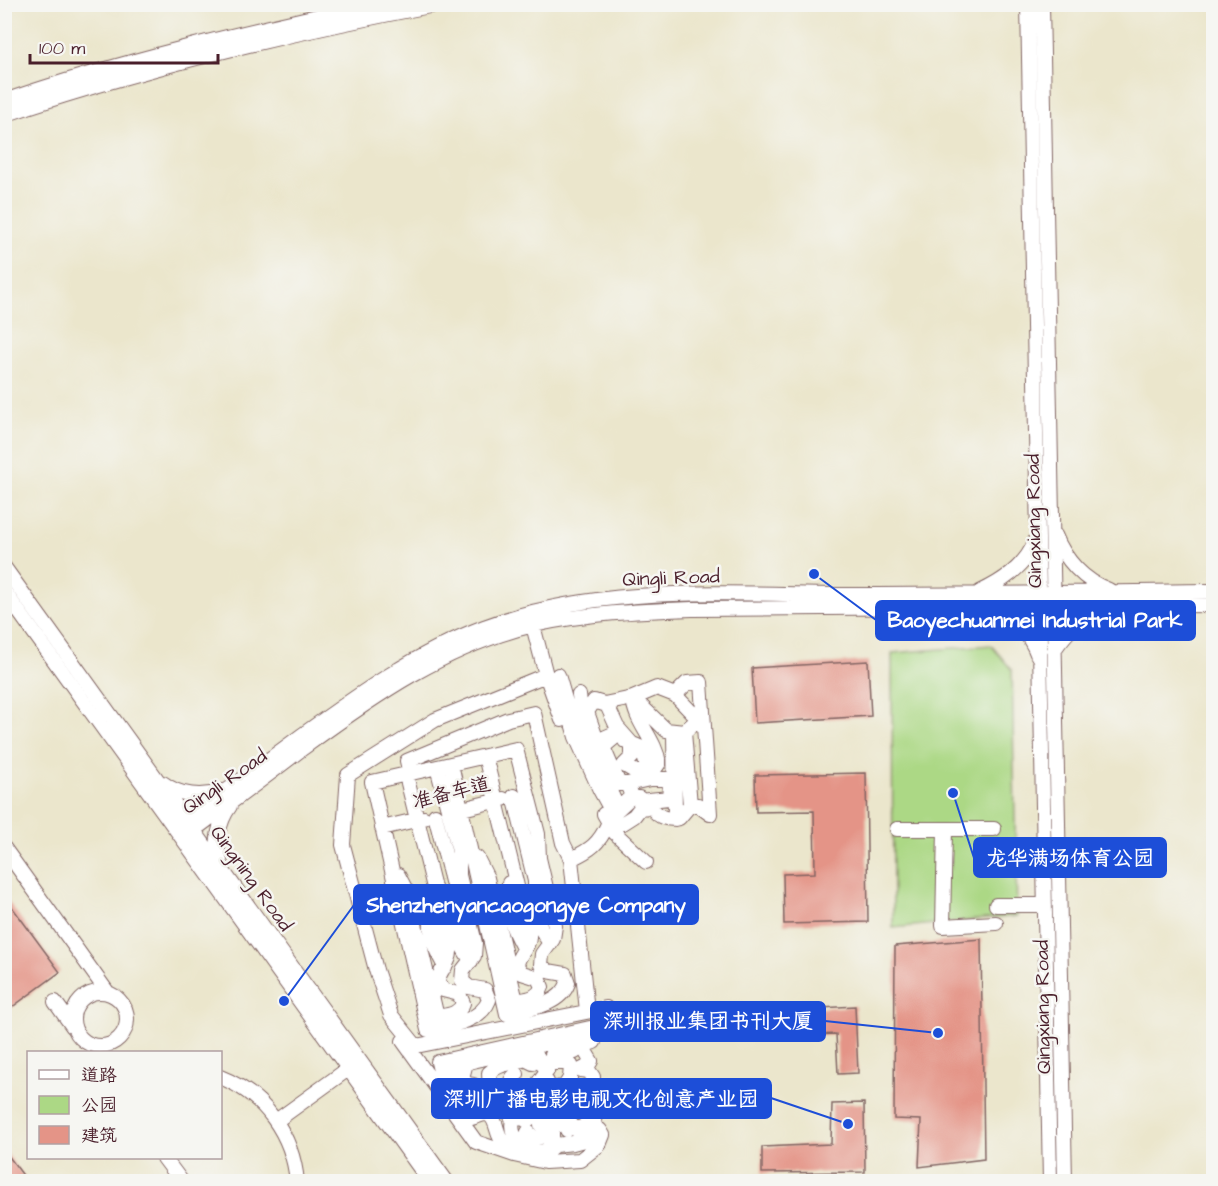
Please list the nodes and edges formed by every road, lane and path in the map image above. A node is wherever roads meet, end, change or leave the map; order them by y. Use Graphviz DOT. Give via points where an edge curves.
graph roads {
  1 [pos="371,4"];
  2 [pos="440,4"];
  3 [pos="1027,6"];
  4 [pos="1043,6"];
  5 [pos="4,101"];
  6 [pos="4,115"];
  7 [pos="1052,530"];
  8 [pos="1038,534"];
  9 [pos="4,567"];
  10 [pos="4,591"];
  11 [pos="1214,591"];
  12 [pos="1114,598"];
  13 [pos="1039,599"];
  14 [pos="1054,599"];
  15 [pos="978,600"];
  16 [pos="1214,605"];
  17 [pos="531,619"];
  18 [pos="1054,650"];
  19 [pos="1040,662"];
  20 [pos="552,675"];
  21 [pos="564,695"];
  22 [pos="579,695"];
  23 [pos="675,695"];
  24 [pos="633,698"];
  25 [pos="604,704"];
  26 [pos="635,713"];
  27 [pos="482,730"];
  28 [pos="679,731"];
  29 [pos="616,732"];
  30 [pos="632,744"];
  31 [pos="446,745"];
  32 [pos="487,756"];
  33 [pos="446,765"];
  34 [pos="654,767"];
  35 [pos="408,774"];
  36 [pos="154,775"];
  37 [pos="671,778"];
  38 [pos="630,783"];
  39 [pos="235,792"];
  40 [pos="521,795"];
  41 [pos="492,802"];
  42 [pos="640,804"];
  43 [pos="690,805"];
  44 [pos="448,812"];
  45 [pos="675,819"];
  46 [pos="414,820"];
  47 [pos="608,824"];
  48 [pos="190,825"];
  49 [pos="382,828"];
  50 [pos="897,829"];
  51 [pos="945,829"];
  52 [pos="994,830"];
  53 [pos="179,833"];
  54 [pos="4,848"];
  55 [pos="571,859"];
  56 [pos="646,862"];
  57 [pos="224,872"];
  58 [pos="539,880"];
  59 [pos="514,890"];
  60 [pos="460,896"];
  61 [pos="996,905"];
  62 [pos="1045,905"];
  63 [pos="435,906"];
  64 [pos="996,923"];
  65 [pos="502,966"];
  66 [pos="423,983"];
  67 [pos="108,993"];
  68 [pos="55,1002"];
  69 [pos="377,1005"];
  70 [pos="606,1008"];
  71 [pos="587,1011"];
  72 [pos="590,1028"];
  73 [pos="78,1035"];
  74 [pos="582,1046"];
  75 [pos="89,1051"];
  76 [pos="535,1059"];
  77 [pos="557,1060"];
  78 [pos="508,1062"];
  79 [pos="354,1065"];
  80 [pos="489,1073"];
  81 [pos="517,1074"];
  82 [pos="222,1078"];
  83 [pos="591,1083"];
  84 [pos="458,1084"];
  85 [pos="551,1094"];
  86 [pos="509,1109"];
  87 [pos="580,1109"];
  88 [pos="276,1121"];
  89 [pos="570,1123"];
  90 [pos="599,1131"];
  91 [pos="553,1139"];
  92 [pos="519,1143"];
  93 [pos="166,1159"];
  94 [pos="442,1180"];
  95 [pos="182,1182"];
  96 [pos="297,1182"];
  97 [pos="1050,1182"];
  98 [pos="1065,1182"];
  1 -- 5 [label="street" via="166,53"];
  2 -- 6 [label="street" via="290,35"];
  3 -- 8 [label="street, Qingxiang Road"];
  4 -- 7 [label="street, Qingxiang Road"];
  7 -- 12 [label="street" via="1076,569"];
  7 -- 14 [label="street, Qingxiang Road"];
  8 -- 13 [label="street, Qingxiang Road"];
  8 -- 15 [label="street" via="1027,558"];
  9 -- 36 [label="street, Qingning Road"];
  10 -- 53 [label="street, Qingning Road"];
  11 -- 12 [label="street, Qingli Road"];
  12 -- 14 [label="street, Qingli Road"];
  12 -- 16 [label="street, Qingli Road"];
  12 -- 18 [label="street" via="1086,617"];
  13 -- 14 [label="street, Qingli Road"];
  13 -- 15 [label="street, Qingli Road"];
  13 -- 19 [label="street, Qingxiang Road"];
  14 -- 18 [label="street, Qingxiang Road"];
  15 -- 17 [label="street, Qingli Road" via="628,597 571,604"];
  15 -- 19 [label="street" via="1019,625 1035,646"];
  17 -- 20 [label="street"];
  17 -- 39 [label="street, Qingli Road" via="484,627 393,671"];
  18 -- 98 [label="street, Qingxiang Road"];
  19 -- 62 [label="street, Qingxiang Road"];
  20 -- 21 [label="street"];
  20 -- 47 [label="street" via="562,720"];
  20 -- 71 [label="street" via="435,720 348,774 343,845 391,1015 416,1046"];
  21 -- 22 [label="street"];
  21 -- 42 [label="street" via="576,737 617,821 623,823 634,816"];
  22 -- 24 [label="street" via="627,691"];
  22 -- 38 [label="street" via="595,761 618,809 632,796"];
  23 -- 24 [label="street" via="657,688"];
  23 -- 28 [label="street" via="696,717 695,722"];
  23 -- 43 [label="street" via="687,683 701,682 710,814 699,805"];
  24 -- 25 [label="street"];
  24 -- 26 [label="street"];
  24 -- 28 [label="street" via="666,730"];
  25 -- 29 [label="street"];
  25 -- 29 [label="street" via="594,701 587,712 593,732 597,741"];
  26 -- 29 [label="street"];
  26 -- 34 [label="street" via="657,749"];
  27 -- 31 [label="street"];
  27 -- 32 [label="street"];
  27 -- 55 [label="street" via="534,713 563,843"];
  28 -- 37 [label="street"];
  28 -- 43 [label="street"];
  29 -- 30 [label="street"];
  29 -- 38 [label="street" via="603,747 618,784"];
  30 -- 34 [label="street" via="642,748"];
  30 -- 34 [label="street" via="632,757 624,765 636,772"];
  31 -- 33 [label="street"];
  31 -- 35 [label="street" via="407,761"];
  32 -- 33 [label="street, 准备车道"];
  32 -- 40 [label="street, 准备车道" via="516,749"];
  32 -- 41 [label="street"];
  33 -- 35 [label="street, 准备车道"];
  33 -- 44 [label="street"];
  34 -- 37 [label="street"];
  35 -- 46 [label="street"];
  35 -- 49 [label="street, 准备车道" via="372,782"];
  36 -- 39 [label="street" via="181,793 197,796"];
  36 -- 48 [label="street, Qingning Road"];
  37 -- 38 [label="street"];
  37 -- 42 [label="street" via="669,798"];
  37 -- 45 [label="street"];
  38 -- 42 [label="street"];
  39 -- 48 [label="street, Qingli Road"];
  39 -- 57 [label="street" via="219,832 218,857"];
  40 -- 41 [label="street, 准备车道"];
  40 -- 58 [label="street" via="524,837"];
  40 -- 58 [label="street" via="538,834"];
  41 -- 44 [label="street, 准备车道"];
  41 -- 59 [label="street"];
  41 -- 59 [label="street"];
  42 -- 45 [label="street" via="652,808 658,816"];
  43 -- 45 [label="street"];
  44 -- 46 [label="street, 准备车道"];
  44 -- 60 [label="street" via="459,851"];
  44 -- 60 [label="street" via="445,854"];
  44 -- 65 [label="street" via="470,846 482,879"];
  46 -- 49 [label="street, 准备车道"];
  46 -- 63 [label="street"];
  46 -- 63 [label="street" via="420,860"];
  47 -- 55 [label="street" via="601,839"];
  47 -- 56 [label="street"];
  48 -- 53 [label="street, Qingli Road"];
  48 -- 57 [label="street, Qingning Road"];
  49 -- 66 [label="street"];
  50 -- 51 [label="street"];
  51 -- 52 [label="street"];
  51 -- 64 [label="street" via="943,926"];
  53 -- 79 [label="street, Qingning Road"];
  54 -- 67 [label="street"];
  55 -- 71 [label="street"];
  57 -- 79 [label="street, Qingning Road"];
  58 -- 65 [label="street" via="555,926 541,965 548,971 565,974 568,983 562,992 540,1006 507,1014"];
  59 -- 65 [label="street" via="529,935 517,966 522,973 538,978 542,987 537,995 516,1001"];
  60 -- 66 [label="street" via="476,943 462,981 469,987 485,990 489,1000 484,1009 461,1023 428,1030"];
  61 -- 62 [label="street"];
  62 -- 97 [label="street, Qingxiang Road"];
  63 -- 66 [label="street" via="450,952 438,978 443,990 459,994 463,1003 458,1011 437,1017"];
  67 -- 73 [label="street" via="91,993 78,1002 72,1022"];
  67 -- 73 [label="street" via="124,1007 127,1023 122,1034 112,1043 97,1046"];
  68 -- 73 [label="street"];
  69 -- 90 [label="street" via="476,1142 545,1162 580,1160 599,1145"];
  70 -- 71 [label="street"];
  72 -- 84 [label="street" via="438,1062 445,1090"];
  73 -- 75 [label="street"];
  74 -- 77 [label="street" via="575,1052 554,1052"];
  74 -- 83 [label="street" via="591,1061 581,1070 589,1071"];
  74 -- 84 [label="street" via="594,1042 592,1035 466,1063 450,1070"];
  76 -- 77 [label="street"];
  76 -- 78 [label="street"];
  76 -- 81 [label="street" via="534,1071"];
  76 -- 85 [label="street" via="547,1071 540,1080 547,1082"];
  77 -- 85 [label="street" via="570,1065"];
  78 -- 80 [label="street"];
  78 -- 81 [label="street" via="508,1070"];
  79 -- 88 [label="street"];
  79 -- 94 [label="street, Qingning Road"];
  80 -- 84 [label="street" via="477,1072"];
  80 -- 86 [label="street" via="490,1091 500,1090"];
  81 -- 85 [label="street" via="510,1083 516,1090 514,1099"];
  82 -- 88 [label="street" via="251,1094"];
  83 -- 85 [label="street"];
  83 -- 87 [label="street" via="579,1093"];
  84 -- 86 [label="street" via="473,1085 466,1093 471,1101 468,1109 477,1108 485,1097 489,1105 500,1102"];
  84 -- 92 [label="street" via="462,1114 468,1119 489,1115 501,1141"];
  85 -- 86 [label="street" via="518,1110"];
  85 -- 87 [label="street" via="568,1093 576,1098"];
  85 -- 89 [label="street" via="556,1106 563,1109 556,1111 557,1122"];
  85 -- 91 [label="street" via="549,1118 541,1125 550,1128"];
  86 -- 92 [label="street"];
  87 -- 90 [label="street" via="594,1119"];
  88 -- 96 [label="street" via="288,1143"];
  89 -- 90 [label="street" via="575,1129 587,1126"];
  89 -- 91 [label="street" via="567,1131"];
  90 -- 91 [label="street" via="573,1143"];
  91 -- 92 [label="street" via="534,1138 528,1132"];
  93 -- 95 [label="street"];
}
